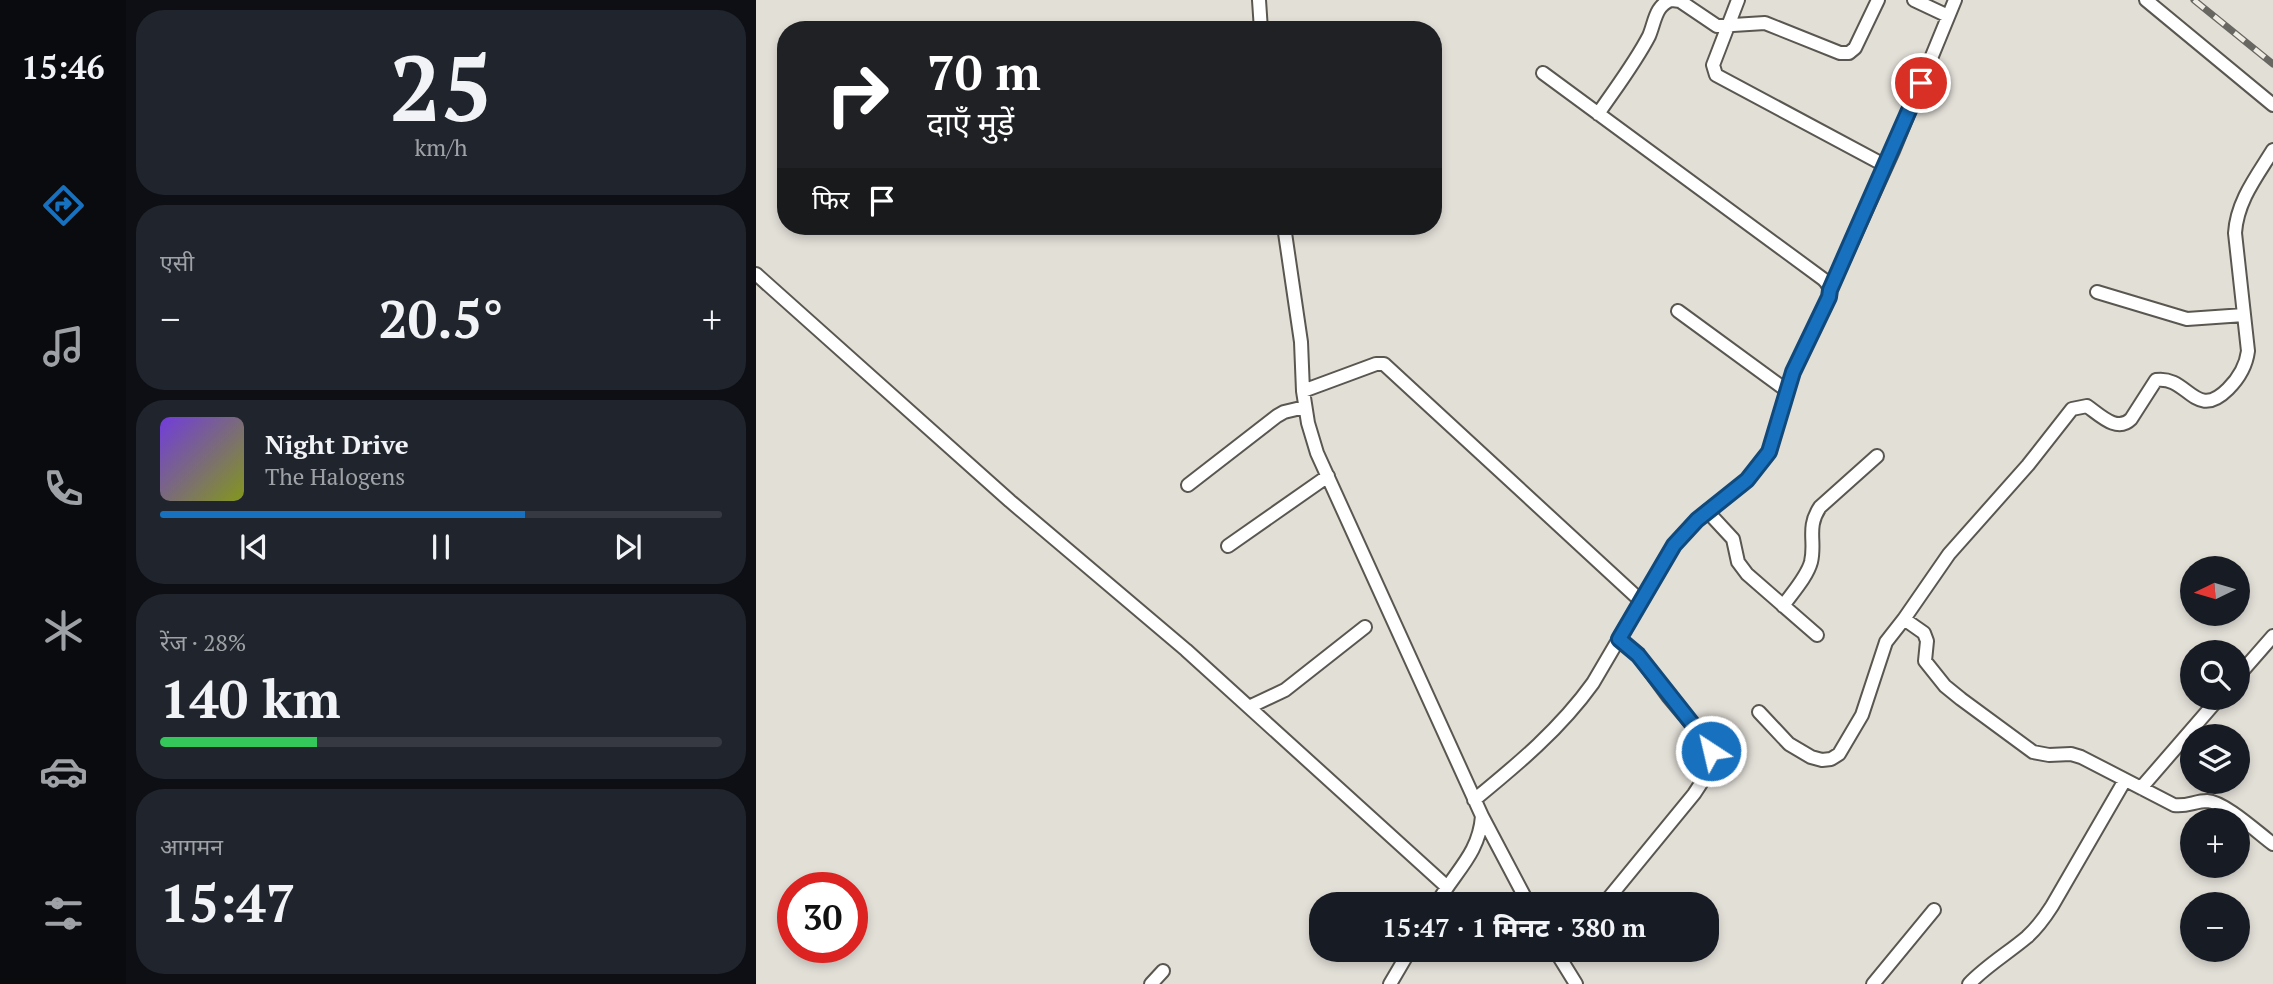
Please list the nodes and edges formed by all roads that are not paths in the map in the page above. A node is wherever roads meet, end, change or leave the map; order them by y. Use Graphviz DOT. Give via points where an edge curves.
graph roads {
  1 [pos="1259,0"];
  2 [pos="1671,0"];
  3 [pos="1738,0"];
  4 [pos="1878,0"];
  5 [pos="1914,0"];
  6 [pos="1955,0"];
  7 [pos="2146,0"];
  8 [pos="1948,16"];
  9 [pos="1260,21"];
  10 [pos="1727,27"];
  11 [pos="1543,73"];
  12 [pos="2273,105"];
  13 [pos="1598,114"];
  14 [pos="2273,150"];
  15 [pos="1886,166"];
  16 [pos="1285,235"];
  17 [pos="756,274"];
  18 [pos="1830,290"];
  19 [pos="2096,292"];
  20 [pos="1678,312"];
  21 [pos="2244,315"];
  22 [pos="1786,390"];
  23 [pos="1303,391"];
  24 [pos="1306,407"];
  25 [pos="1877,456"];
  26 [pos="1328,477"];
  27 [pos="1188,485"];
  28 [pos="1707,511"];
  29 [pos="1228,546"];
  30 [pos="1640,601"];
  31 [pos="1783,606"];
  32 [pos="1904,619"];
  33 [pos="1365,627"];
  34 [pos="1817,635"];
  35 [pos="2273,636"];
  36 [pos="1619,639"];
  37 [pos="2250,662"];
  38 [pos="1249,707"];
  39 [pos="2209,710"];
  40 [pos="1759,712"];
  41 [pos="2125,780"];
  42 [pos="2141,789"];
  43 [pos="1474,800"];
  44 [pos="1482,816"];
  45 [pos="2273,844"];
  46 [pos="1446,886"];
  47 [pos="1443,892"];
  48 [pos="1523,892"];
  49 [pos="1614,892"];
  50 [pos="1934,910"];
  51 [pos="1403,962"];
  52 [pos="1565,962"];
  53 [pos="1163,971"];
  54 [pos="1151,984"];
  55 [pos="1391,984"];
  56 [pos="1576,984"];
  57 [pos="1873,984"];
  58 [pos="1969,984"];
  1 -- 9 [label="street"];
  2 -- 10 [label="street"];
  2 -- 13 [label="street" via="1658,10 1649,34"];
  3 -- 10 [label="street"];
  4 -- 10 [label="street" via="1849,53 1765,23"];
  5 -- 8 [label="street"];
  6 -- 8 [label="street"];
  7 -- 12 [label="street"];
  8 -- 15 [label="street"];
  10 -- 15 [label="street" via="1713,65 1716,75"];
  11 -- 13 [label="street"];
  13 -- 18 [label="street" via="1823,279"];
  14 -- 21 [label="street" via="2236,219"];
  15 -- 18 [label="street"];
  16 -- 23 [label="street" via="1301,342"];
  17 -- 38 [label="street"];
  18 -- 22 [label="street"];
  19 -- 21 [label="street" via="2187,319"];
  20 -- 22 [label="street"];
  21 -- 32 [label="street" via="2247,360 2235,383 2220,397 2202,401 2163,379 2151,386 2126,424 2112,423 2087,406 2072,409 1949,554"];
  22 -- 28 [label="street" via="1769,452 1747,480"];
  23 -- 24 [label="street"];
  23 -- 30 [label="street" via="1384,364"];
  24 -- 26 [label="street"];
  24 -- 27 [label="street" via="1277,416"];
  25 -- 31 [label="street" via="1820,506 1811,525 1810,567"];
  26 -- 29 [label="street"];
  26 -- 43 [label="street"];
  28 -- 30 [label="street" via="1674,545"];
  28 -- 31 [label="street" via="1733,539 1741,567"];
  30 -- 36 [label="street"];
  31 -- 34 [label="street"];
  32 -- 40 [label="street" via="1886,642 1862,715 1839,754 1831,759 1811,757 1789,744"];
  32 -- 41 [label="street" via="1924,633 1925,661 1945,686 2022,745 2041,755 2081,758"];
  33 -- 38 [label="street" via="1284,690"];
  35 -- 37 [label="street"];
  36 -- 43 [label="street" via="1571,712"];
  36 -- 49 [label="street" via="1645,664 1711,751 1704,778 1693,794"];
  38 -- 46 [label="street"];
  39 -- 42 [label="street"];
  41 -- 42 [label="street"];
  41 -- 58 [label="street" via="2040,924"];
  42 -- 45 [label="street" via="2184,807 2207,801 2220,804"];
  43 -- 44 [label="street"];
  44 -- 46 [label="street" via="1475,848"];
  44 -- 48 [label="street"];
  46 -- 47 [label="street"];
  50 -- 57 [label="street"];
  51 -- 55 [label="street"];
  52 -- 56 [label="street"];
  53 -- 54 [label="street"];
}
